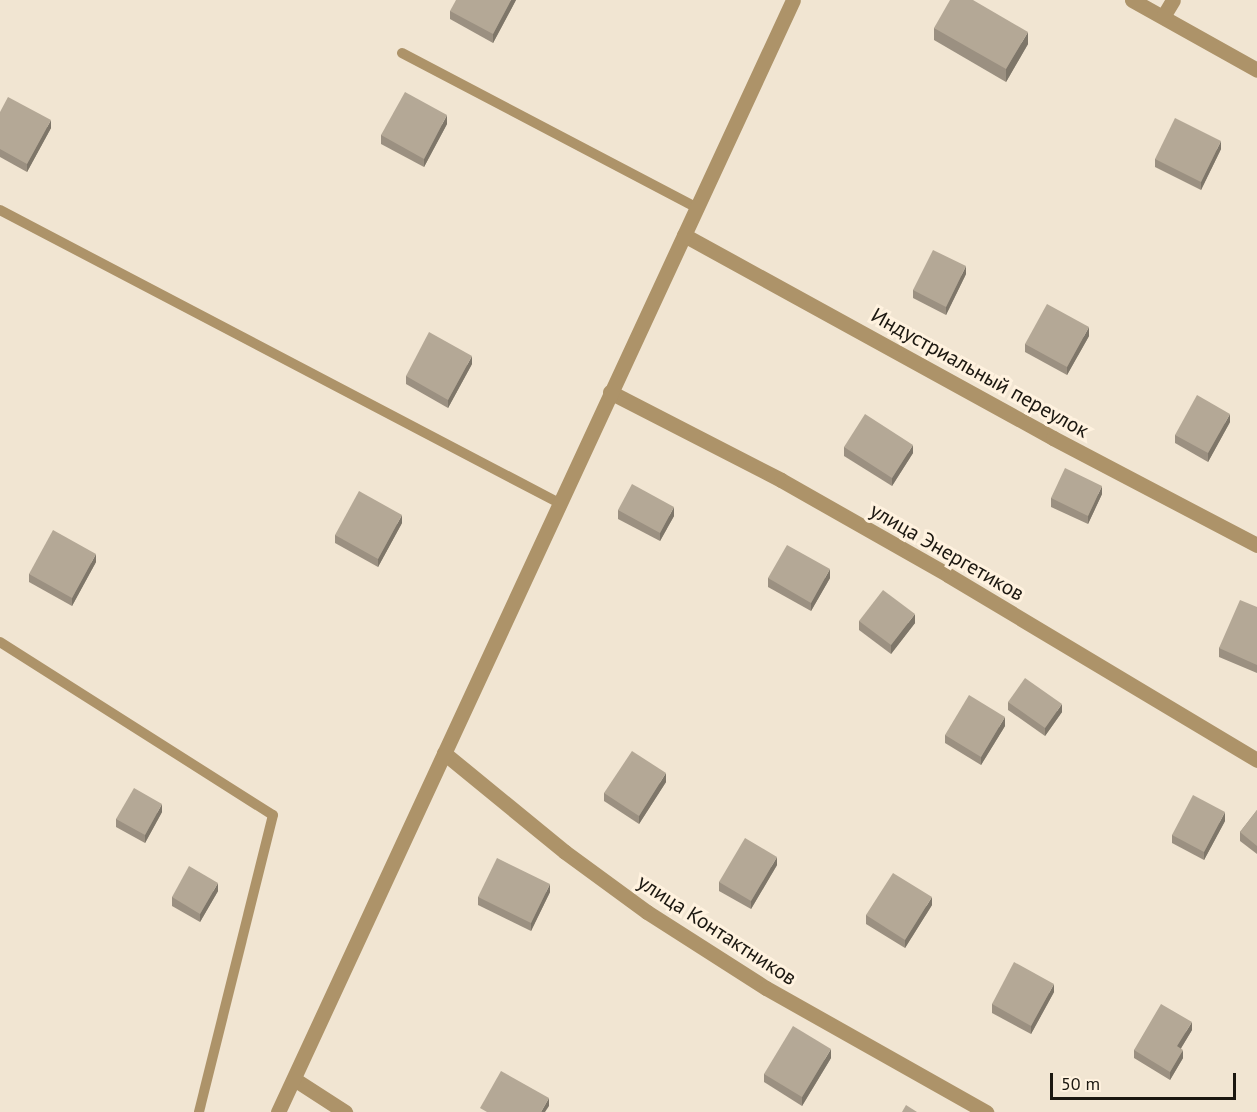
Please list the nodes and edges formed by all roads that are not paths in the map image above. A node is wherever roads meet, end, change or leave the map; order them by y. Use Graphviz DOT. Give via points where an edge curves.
graph roads {
  1 [pos="793,0"];
  2 [pos="1132,0"];
  3 [pos="1173,0"];
  4 [pos="1164,15"];
  5 [pos="402,53"];
  6 [pos="1257,70"];
  7 [pos="697,208"];
  8 [pos="0,210"];
  9 [pos="684,235"];
  10 [pos="610,392"];
  11 [pos="559,503"];
  12 [pos="1257,545"];
  13 [pos="0,642"];
  14 [pos="444,753"];
  15 [pos="1257,760"];
  16 [pos="294,1079"];
  17 [pos="199,1112"];
  18 [pos="278,1112"];
  19 [pos="345,1112"];
  20 [pos="986,1112"];
  1 -- 7 [label="street"];
  2 -- 4 [label="street"];
  3 -- 4 [label="street"];
  4 -- 6 [label="street"];
  5 -- 7 [label="lane"];
  7 -- 9 [label="street"];
  8 -- 11 [label="lane"];
  9 -- 10 [label="street"];
  9 -- 12 [label="street, Индустриальный переулок"];
  10 -- 11 [label="street"];
  10 -- 15 [label="street, улица Энергетиков" via="781,480"];
  11 -- 14 [label="street"];
  13 -- 17 [label="lane" via="273,815"];
  14 -- 16 [label="street"];
  14 -- 20 [label="street, улица Контактников" via="565,852 647,912 766,988"];
  16 -- 18 [label="street"];
  16 -- 19 [label="street"];
}
